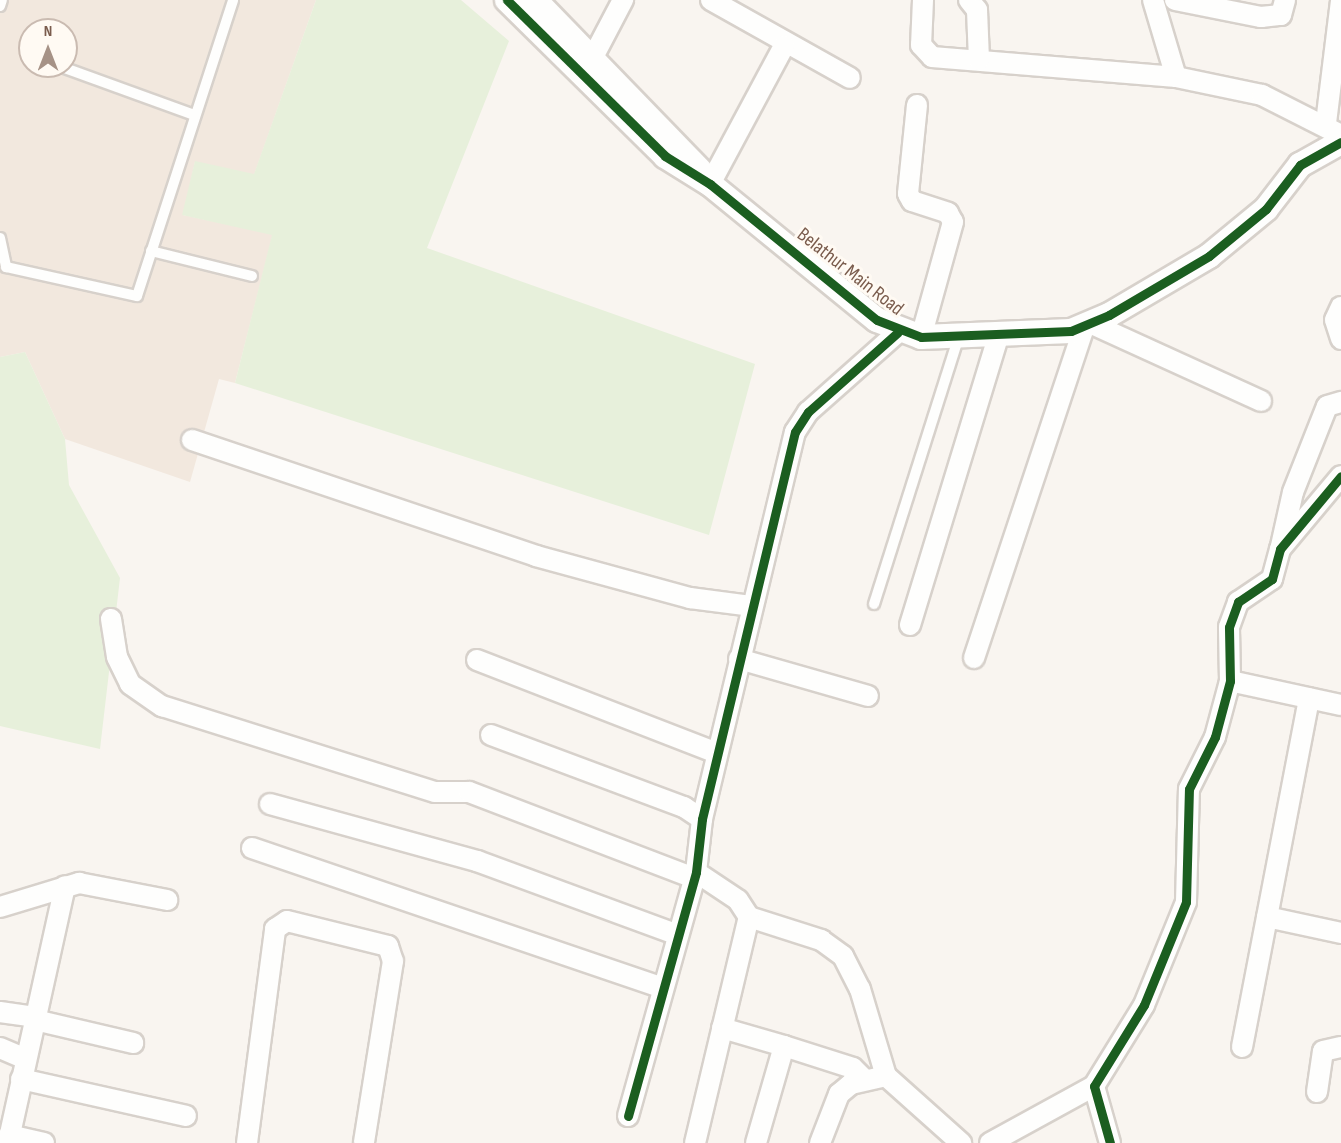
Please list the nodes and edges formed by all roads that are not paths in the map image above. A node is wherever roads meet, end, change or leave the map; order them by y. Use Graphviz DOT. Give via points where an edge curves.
graph roads {
  1 [pos="2,0"];
  2 [pos="233,0"];
  3 [pos="507,0"];
  4 [pos="535,0"];
  5 [pos="623,0"];
  6 [pos="711,0"];
  7 [pos="923,0"];
  8 [pos="969,0"];
  9 [pos="1153,0"];
  10 [pos="1175,0"];
  11 [pos="1285,0"];
  12 [pos="1341,0"];
  13 [pos="0,6"];
  14 [pos="784,46"];
  15 [pos="592,59"];
  16 [pos="979,60"];
  17 [pos="78,73"];
  18 [pos="1176,77"];
  19 [pos="850,78"];
  20 [pos="917,105"];
  21 [pos="194,115"];
  22 [pos="1334,129"];
  23 [pos="1341,142"];
  24 [pos="710,184"];
  25 [pos="0,238"];
  26 [pos="151,250"];
  27 [pos="252,276"];
  28 [pos="1341,307"];
  29 [pos="1088,324"];
  30 [pos="910,334"];
  31 [pos="998,337"];
  32 [pos="958,339"];
  33 [pos="1341,339"];
  34 [pos="1262,401"];
  35 [pos="1341,402"];
  36 [pos="192,440"];
  37 [pos="1341,476"];
  38 [pos="1280,549"];
  39 [pos="874,604"];
  40 [pos="752,606"];
  41 [pos="111,619"];
  42 [pos="910,625"];
  43 [pos="974,658"];
  44 [pos="739,659"];
  45 [pos="477,660"];
  46 [pos="1230,681"];
  47 [pos="868,696"];
  48 [pos="1309,698"];
  49 [pos="1341,705"];
  50 [pos="491,735"];
  51 [pos="717,753"];
  52 [pos="270,804"];
  53 [pos="702,819"];
  54 [pos="252,848"];
  55 [pos="695,875"];
  56 [pos="65,886"];
  57 [pos="167,900"];
  58 [pos="0,907"];
  59 [pos="749,917"];
  60 [pos="1267,917"];
  61 [pos="1341,933"];
  62 [pos="678,935"];
  63 [pos="661,987"];
  64 [pos="0,1012"];
  65 [pos="35,1019"];
  66 [pos="722,1028"];
  67 [pos="133,1043"];
  68 [pos="784,1046"];
  69 [pos="1242,1047"];
  70 [pos="1341,1047"];
  71 [pos="0,1048"];
  72 [pos="26,1059"];
  73 [pos="886,1076"];
  74 [pos="21,1079"];
  75 [pos="865,1080"];
  76 [pos="1094,1086"];
  77 [pos="1317,1092"];
  78 [pos="186,1116"];
  79 [pos="628,1116"];
  80 [pos="9,1139"];
  81 [pos="44,1143"];
  82 [pos="247,1143"];
  83 [pos="364,1143"];
  84 [pos="695,1143"];
  85 [pos="756,1143"];
  86 [pos="820,1143"];
  87 [pos="960,1143"];
  88 [pos="990,1143"];
  89 [pos="1110,1143"];
  1 -- 13 [label="lane"];
  2 -- 21 [label="lane"];
  3 -- 24 [label="street, Belathur Main Road" via="665,156"];
  4 -- 15 [label="street, Belathur Main Road"];
  5 -- 15 [label="street"];
  6 -- 14 [label="street"];
  7 -- 16 [label="street" via="920,34 925,53"];
  8 -- 16 [label="street" via="977,10"];
  9 -- 18 [label="street"];
  10 -- 11 [label="street" via="1261,17 1281,15"];
  12 -- 22 [label="street"];
  14 -- 19 [label="street"];
  14 -- 24 [label="street"];
  15 -- 24 [label="street, Belathur Main Road" via="676,141"];
  16 -- 18 [label="street"];
  17 -- 21 [label="lane"];
  18 -- 22 [label="street" via="1262,95"];
  20 -- 30 [label="street" via="908,194 912,201 948,213 953,222"];
  21 -- 26 [label="lane"];
  23 -- 29 [label="street" via="1300,165 1266,209 1209,256"];
  24 -- 30 [label="street, Belathur Main Road"];
  25 -- 26 [label="lane" via="6,267 137,296"];
  26 -- 27 [label="lane"];
  28 -- 33 [label="street" via="1335,320"];
  29 -- 31 [label="street"];
  29 -- 34 [label="street"];
  29 -- 43 [label="street"];
  30 -- 32 [label="street"];
  30 -- 40 [label="street" via="808,412 795,432"];
  31 -- 32 [label="street"];
  31 -- 42 [label="street"];
  32 -- 39 [label="lane"];
  35 -- 38 [label="street" via="1327,406 1293,492"];
  36 -- 40 [label="street" via="536,556 690,598"];
  37 -- 38 [label="street"];
  38 -- 46 [label="street" via="1272,579 1238,602 1229,627"];
  40 -- 44 [label="street"];
  41 -- 55 [label="street" via="117,657 130,684 162,706 435,792 469,792"];
  44 -- 47 [label="street"];
  44 -- 51 [label="street"];
  45 -- 51 [label="street"];
  46 -- 48 [label="street"];
  46 -- 76 [label="street" via="1215,737 1189,789 1186,902 1144,1005"];
  48 -- 49 [label="street"];
  48 -- 60 [label="street"];
  50 -- 53 [label="street" via="684,807"];
  51 -- 53 [label="street"];
  52 -- 62 [label="street" via="477,861"];
  53 -- 55 [label="street"];
  54 -- 63 [label="street"];
  55 -- 59 [label="street" via="738,900"];
  55 -- 62 [label="street"];
  56 -- 57 [label="street" via="104,885"];
  56 -- 58 [label="street"];
  56 -- 65 [label="street"];
  59 -- 66 [label="street"];
  59 -- 73 [label="street" via="821,940 843,956 860,989"];
  60 -- 61 [label="street"];
  60 -- 69 [label="street"];
  62 -- 63 [label="street"];
  63 -- 79 [label="street"];
  64 -- 65 [label="street"];
  65 -- 67 [label="street"];
  65 -- 72 [label="street"];
  66 -- 68 [label="street"];
  66 -- 84 [label="street"];
  68 -- 75 [label="street" via="853,1068"];
  68 -- 85 [label="street"];
  70 -- 77 [label="street" via="1323,1051"];
  71 -- 72 [label="street"];
  72 -- 74 [label="street"];
  73 -- 75 [label="street"];
  73 -- 87 [label="street"];
  74 -- 78 [label="street"];
  74 -- 80 [label="street"];
  75 -- 86 [label="street" via="839,1094"];
  76 -- 88 [label="street"];
  76 -- 89 [label="street"];
  80 -- 81 [label="street"];
  82 -- 83 [label="street" via="275,929 287,921 388,946 393,962"];
}
